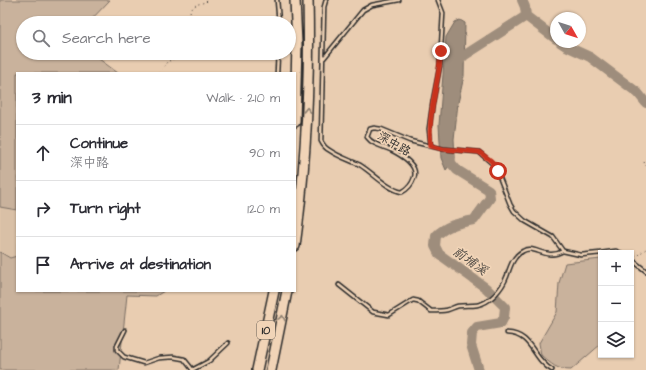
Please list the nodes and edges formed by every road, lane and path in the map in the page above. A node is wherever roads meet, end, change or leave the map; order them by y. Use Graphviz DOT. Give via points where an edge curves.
graph roads {
  1 [pos="209,0"];
  2 [pos="277,0"];
  3 [pos="295,0"];
  4 [pos="308,0"];
  5 [pos="326,0"];
  6 [pos="398,0"];
  7 [pos="438,0"];
  8 [pos="188,16"];
  9 [pos="278,16"];
  10 [pos="296,16"];
  11 [pos="296,22"];
  12 [pos="323,58"];
  13 [pos="172,60"];
  14 [pos="278,60"];
  15 [pos="160,72"];
  16 [pos="278,72"];
  17 [pos="296,83"];
  18 [pos="431,146"];
  19 [pos="644,162"];
  20 [pos="646,166"];
  21 [pos="296,239"];
  22 [pos="646,249"];
  23 [pos="563,251"];
  24 [pos="598,253"];
  25 [pos="634,257"];
  26 [pos="634,262"];
  27 [pos="646,272"];
  28 [pos="339,285"];
  29 [pos="274,292"];
  30 [pos="287,292"];
  31 [pos="125,330"];
  32 [pos="507,333"];
  33 [pos="228,343"];
  34 [pos="192,370"];
  35 [pos="258,370"];
  36 [pos="271,370"];
  37 [pos="552,370"];
  1 -- 8 [label="path" via="195,6"];
  2 -- 9 [label="lane"];
  3 -- 10 [label="highway"];
  21 -- 4 [label="highway, one-way" via="302,196 307,115"];
  5 -- 12 [label="lane, 深中路"];
  6 -- 12 [label="lane" via="372,5 363,10"];
  7 -- 18 [label="lane" via="443,13 440,65 429,129"];
  11 -- 17 [label="highway"];
  12 -- 18 [label="lane, 深中路" via="321,141 324,147 364,168 394,190 402,192 414,180 415,168 390,149 369,140 367,136 370,129 381,129 410,141"];
  13 -- 15 [label="path" via="167,62"];
  14 -- 16 [label="lane"];
  18 -- 23 [label="lane, 深中路" via="479,152 490,160 496,166 514,211 525,221 553,237"];
  19 -- 20 [label="path"];
  22 -- 25 [label="path"];
  23 -- 24 [label="lane" via="581,255"];
  23 -- 28 [label="lane" via="551,255 533,249 524,250 516,256 506,278 490,300 447,310 431,311 413,300 389,315 374,312"];
  26 -- 27 [label="lane"];
  29 -- 35 [label="highway, 10"];
  36 -- 30 [label="highway, 10, one-way"];
  31 -- 34 [label="lane" via="117,346 117,350 124,357 144,363 173,357 184,360"];
  32 -- 37 [label="lane" via="522,336 543,364"];
  33 -- 34 [label="lane" via="210,361"];
}
